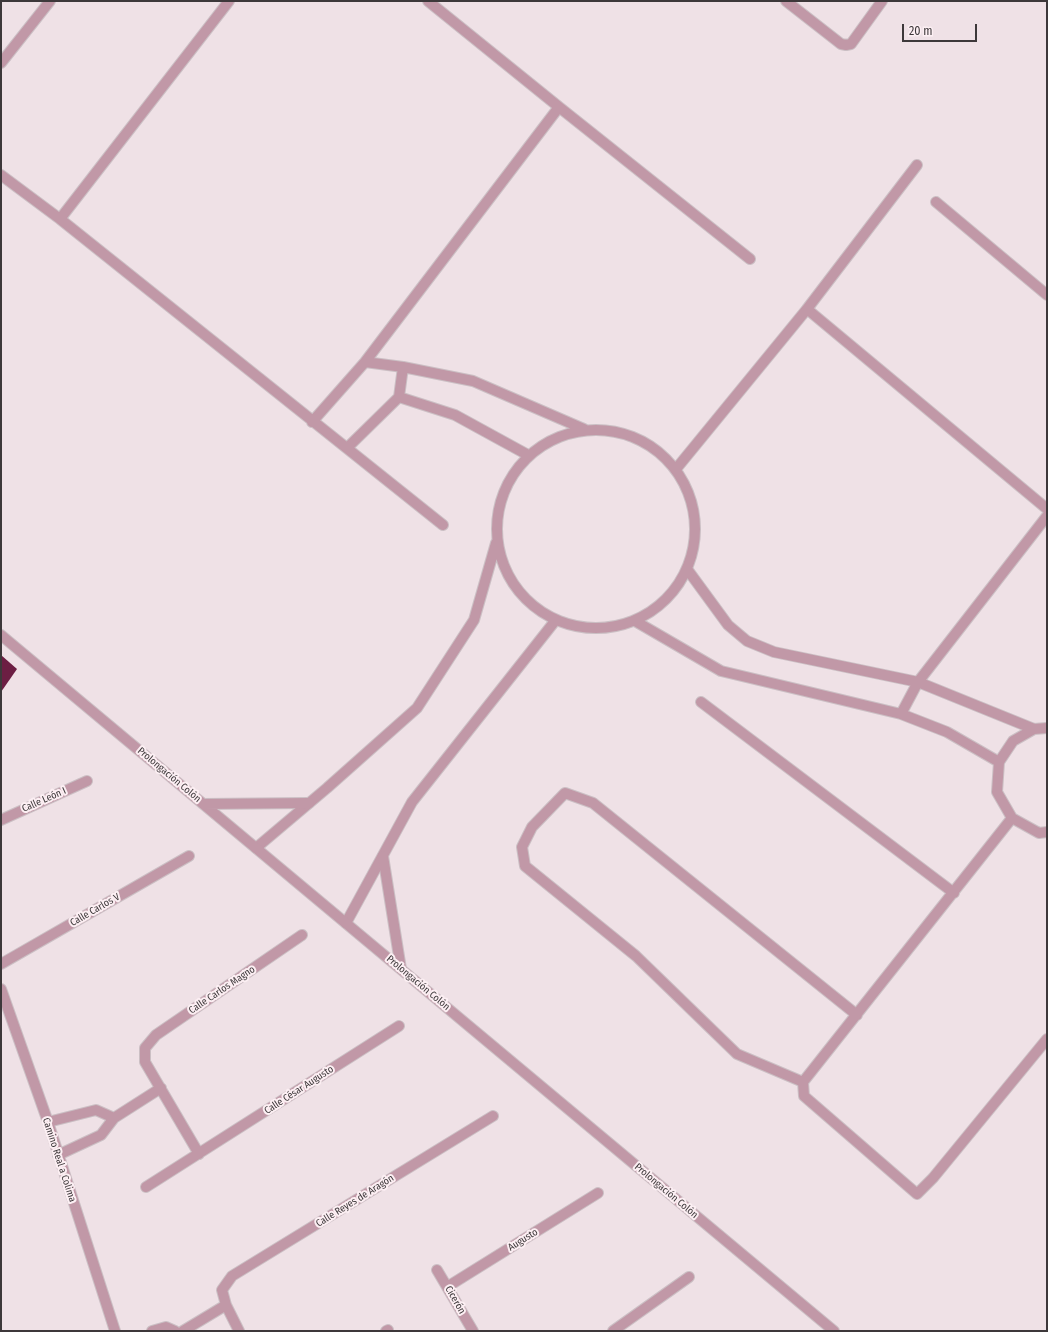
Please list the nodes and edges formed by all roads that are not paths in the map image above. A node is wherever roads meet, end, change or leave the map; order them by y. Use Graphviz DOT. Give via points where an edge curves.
graph roads {
  1 [pos="50,1"];
  2 [pos="229,1"];
  3 [pos="428,1"];
  4 [pos="786,1"];
  5 [pos="882,1"];
  6 [pos="1,63"];
  7 [pos="559,107"];
  8 [pos="918,165"];
  9 [pos="1,175"];
  10 [pos="936,202"];
  11 [pos="60,219"];
  12 [pos="750,259"];
  13 [pos="1047,295"];
  14 [pos="807,309"];
  15 [pos="366,362"];
  16 [pos="403,367"];
  17 [pos="399,397"];
  18 [pos="312,422"];
  19 [pos="584,429"];
  20 [pos="347,448"];
  21 [pos="528,455"];
  22 [pos="676,469"];
  23 [pos="1047,509"];
  24 [pos="1047,516"];
  25 [pos="442,525"];
  26 [pos="496,543"];
  27 [pos="687,569"];
  28 [pos="556,621"];
  29 [pos="635,621"];
  30 [pos="1,635"];
  31 [pos="918,682"];
  32 [pos="701,702"];
  33 [pos="901,714"];
  34 [pos="1034,728"];
  35 [pos="1047,728"];
  36 [pos="999,762"];
  37 [pos="87,781"];
  38 [pos="309,803"];
  39 [pos="203,804"];
  40 [pos="1012,818"];
  41 [pos="1,820"];
  42 [pos="1047,832"];
  43 [pos="256,848"];
  44 [pos="190,856"];
  45 [pos="383,856"];
  46 [pos="954,893"];
  47 [pos="346,923"];
  48 [pos="302,935"];
  49 [pos="1,964"];
  50 [pos="401,969"];
  51 [pos="1,989"];
  52 [pos="857,1015"];
  53 [pos="399,1026"];
  54 [pos="1047,1039"];
  55 [pos="803,1082"];
  56 [pos="161,1088"];
  57 [pos="493,1116"];
  58 [pos="114,1118"];
  59 [pos="48,1122"];
  60 [pos="198,1154"];
  61 [pos="58,1155"];
  62 [pos="146,1187"];
  63 [pos="598,1194"];
  64 [pos="437,1270"];
  65 [pos="689,1277"];
  66 [pos="447,1287"];
  67 [pos="226,1306"];
  68 [pos="115,1331"];
  69 [pos="152,1331"];
  70 [pos="175,1331"];
  71 [pos="183,1331"];
  72 [pos="239,1331"];
  73 [pos="473,1331"];
  74 [pos="613,1331"];
  75 [pos="834,1331"];
  1 -- 6 [label="street"];
  2 -- 11 [label="street"];
  3 -- 7 [label="street"];
  4 -- 5 [label="street" via="841,44 846,45 852,44"];
  7 -- 12 [label="street"];
  7 -- 15 [label="street"];
  8 -- 14 [label="street"];
  9 -- 11 [label="street"];
  10 -- 13 [label="street"];
  11 -- 18 [label="street"];
  14 -- 22 [label="street"];
  14 -- 23 [label="street"];
  15 -- 16 [label="street"];
  15 -- 18 [label="street"];
  16 -- 17 [label="street"];
  16 -- 19 [label="street" via="474,381"];
  17 -- 20 [label="street"];
  17 -- 21 [label="street" via="455,415"];
  18 -- 20 [label="street"];
  19 -- 21 [label="street" via="554,438"];
  19 -- 22 [label="street" via="610,429 636,437 658,450"];
  20 -- 25 [label="street"];
  21 -- 26 [label="street" via="508,480 497,511"];
  22 -- 27 [label="street" via="689,492 695,518 694,544"];
  24 -- 31 [label="street"];
  26 -- 28 [label="street" via="507,575 527,602"];
  26 -- 38 [label="street" via="474,620 417,708"];
  27 -- 29 [label="street" via="674,590 656,608"];
  27 -- 31 [label="street" via="728,625 747,641 774,652"];
  28 -- 29 [label="street" via="581,628 608,628"];
  28 -- 45 [label="street" via="412,802"];
  29 -- 33 [label="street" via="721,671"];
  30 -- 39 [label="street, Prolongación Colón"];
  31 -- 33 [label="street"];
  31 -- 34 [label="street"];
  32 -- 46 [label="street"];
  33 -- 36 [label="street" via="947,732"];
  34 -- 35 [label="street"];
  34 -- 36 [label="street" via="1013,741"];
  36 -- 40 [label="street" via="997,792"];
  37 -- 41 [label="street, Calle León I"];
  38 -- 39 [label="street"];
  38 -- 43 [label="street"];
  39 -- 43 [label="street, Prolongación Colón"];
  40 -- 42 [label="street" via="1038,833"];
  40 -- 46 [label="street"];
  43 -- 47 [label="street, Prolongación Colón"];
  44 -- 49 [label="street, Calle Carlos V"];
  45 -- 47 [label="street"];
  45 -- 50 [label="street"];
  46 -- 52 [label="street"];
  47 -- 50 [label="street, Prolongación Colón"];
  48 -- 56 [label="street, Calle Carlos Magno" via="156,1035 145,1048 145,1062"];
  50 -- 75 [label="street, Prolongación Colón"];
  51 -- 59 [label="street, Camino Real a Colima"];
  52 -- 55 [label="street"];
  52 -- 55 [label="street" via="593,803 565,793 532,827 522,847 525,866 636,956 737,1054"];
  53 -- 60 [label="street, Calle César Augusto"];
  54 -- 55 [label="street" via="917,1194 804,1096"];
  56 -- 58 [label="street"];
  56 -- 60 [label="street"];
  57 -- 67 [label="street, Calle Reyes de Aragón" via="232,1276 222,1290"];
  58 -- 59 [label="street" via="96,1110"];
  58 -- 61 [label="street" via="101,1135"];
  59 -- 61 [label="street, Camino Real a Colima"];
  60 -- 62 [label="street, Calle César Augusto"];
  61 -- 68 [label="street, Camino Real a Colima"];
  63 -- 66 [label="street, Augusto"];
  64 -- 66 [label="street, Cicerón"];
  65 -- 74 [label="street"];
  66 -- 73 [label="street, Cicerón"];
  67 -- 71 [label="street"];
  67 -- 72 [label="street"];
  69 -- 70 [label="street" via="166,1327"];
}
